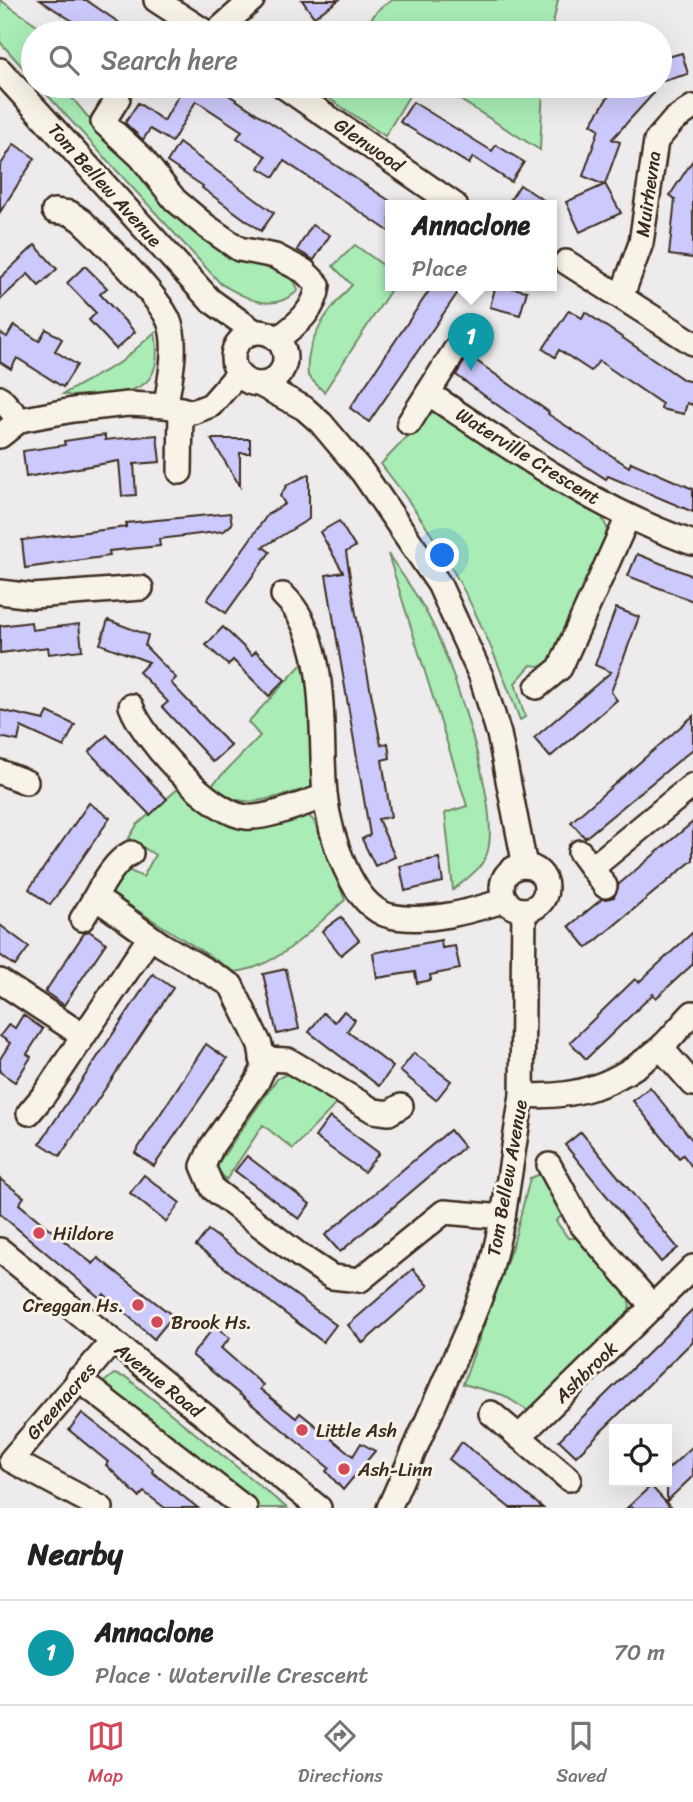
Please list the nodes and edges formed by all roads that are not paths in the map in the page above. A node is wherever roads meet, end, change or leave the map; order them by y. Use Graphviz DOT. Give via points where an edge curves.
graph roads {
  1 [pos="156,0"];
  2 [pos="252,0"];
  3 [pos="188,21"];
  4 [pos="228,21"];
  5 [pos="0,70"];
  6 [pos="21,93"];
  7 [pos="26,98"];
  8 [pos="118,98"];
  9 [pos="301,98"];
  10 [pos="693,107"];
  11 [pos="448,200"];
  12 [pos="54,211"];
  13 [pos="566,262"];
  14 [pos="622,295"];
  15 [pos="210,300"];
  16 [pos="469,328"];
  17 [pos="266,336"];
  18 [pos="693,343"];
  19 [pos="235,349"];
  20 [pos="284,368"];
  21 [pos="238,374"];
  22 [pos="259,384"];
  23 [pos="428,393"];
  24 [pos="0,398"];
  25 [pos="173,408"];
  26 [pos="304,408"];
  27 [pos="20,419"];
  28 [pos="409,423"];
  29 [pos="0,436"];
  30 [pos="180,472"];
  31 [pos="628,517"];
  32 [pos="693,543"];
  33 [pos="141,588"];
  34 [pos="0,592"];
  35 [pos="283,595"];
  36 [pos="537,687"];
  37 [pos="131,706"];
  38 [pos="0,772"];
  39 [pos="26,782"];
  40 [pos="693,785"];
  41 [pos="325,796"];
  42 [pos="131,853"];
  43 [pos="524,866"];
  44 [pos="593,869"];
  45 [pos="96,898"];
  46 [pos="515,905"];
  47 [pos="82,919"];
  48 [pos="150,937"];
  49 [pos="0,981"];
  50 [pos="693,1013"];
  51 [pos="82,1035"];
  52 [pos="660,1048"];
  53 [pos="262,1059"];
  54 [pos="693,1084"];
  55 [pos="522,1095"];
  56 [pos="401,1106"];
  57 [pos="29,1112"];
  58 [pos="549,1165"];
  59 [pos="503,1217"];
  60 [pos="0,1250"];
  61 [pos="693,1267"];
  62 [pos="653,1307"];
  63 [pos="112,1342"];
  64 [pos="79,1379"];
  65 [pos="491,1413"];
  66 [pos="519,1437"];
  67 [pos="5,1458"];
  68 [pos="569,1479"];
  69 [pos="101,1508"];
  70 [pos="244,1508"];
  71 [pos="318,1508"];
  72 [pos="389,1508"];
  1 -- 3 [label="street"];
  2 -- 4 [label="street"];
  5 -- 6 [label="street, Tom Bellew Avenue"];
  7 -- 15 [label="street, Tom Bellew Avenue"];
  8 -- 17 [label="street" via="103,122 141,157 175,200 239,249 275,256 304,271 318,285 316,301 290,330"];
  9 -- 11 [label="street, Glenwood"];
  10 -- 14 [label="street, Muirhevna" via="674,120 656,142 642,243"];
  12 -- 25 [label="street" via="82,221 170,323"];
  13 -- 14 [label="street"];
  14 -- 18 [label="street"];
  15 -- 17 [label="street, Tom Bellew Avenue"];
  15 -- 19 [label="street, Tom Bellew Avenue"];
  16 -- 23 [label="street"];
  17 -- 19 [label="street" via="242,339"];
  17 -- 20 [label="street" via="285,352"];
  19 -- 21 [label="street"];
  20 -- 22 [label="street" via="274,380"];
  20 -- 26 [label="street"];
  21 -- 22 [label="street"];
  21 -- 25 [label="street" via="211,405 193,412"];
  22 -- 26 [label="street"];
  23 -- 28 [label="street"];
  23 -- 31 [label="street, Waterville Crescent" via="528,460"];
  24 -- 27 [label="street"];
  25 -- 27 [label="street" via="128,404"];
  25 -- 30 [label="street"];
  26 -- 43 [label="street" via="357,466 398,522 461,627 499,734"];
  27 -- 29 [label="street"];
  31 -- 32 [label="street, Waterville Crescent"];
  31 -- 36 [label="street" via="560,668"];
  33 -- 34 [label="street" via="33,596"];
  35 -- 41 [label="street" via="304,622 316,666"];
  37 -- 41 [label="street" via="136,720 156,744 205,797 222,807 247,817"];
  38 -- 39 [label="street"];
  40 -- 44 [label="street"];
  41 -- 46 [label="street" via="346,873 366,901 389,916 454,914"];
  42 -- 45 [label="street" via="123,857"];
  43 -- 46 [label="street, Tom Bellew Avenue" via="507,875 503,888"];
  43 -- 46 [label="street" via="537,870 546,886 538,905"];
  45 -- 47 [label="street"];
  45 -- 48 [label="street"];
  46 -- 55 [label="street, Tom Bellew Avenue"];
  48 -- 51 [label="street"];
  48 -- 53 [label="street" via="231,985 260,1045"];
  49 -- 51 [label="street"];
  50 -- 52 [label="street"];
  51 -- 57 [label="street"];
  52 -- 54 [label="street"];
  52 -- 55 [label="street" via="611,1081 558,1098"];
  53 -- 56 [label="street" via="288,1060 374,1111 389,1113"];
  53 -- 59 [label="street" via="264,1067 257,1082 212,1146 203,1166 206,1177 213,1189 332,1278 360,1280 444,1212"];
  55 -- 59 [label="street, Tom Bellew Avenue"];
  58 -- 62 [label="street" via="572,1225"];
  59 -- 72 [label="street, Tom Bellew Avenue" via="490,1272 471,1321"];
  60 -- 63 [label="street, Avenue Road"];
  61 -- 62 [label="street, Ashbrook"];
  62 -- 66 [label="street, Ashbrook"];
  63 -- 64 [label="street, Greenacres"];
  63 -- 71 [label="street, Avenue Road"];
  64 -- 67 [label="street, Greenacres"];
  64 -- 70 [label="street"];
  65 -- 66 [label="street"];
  66 -- 68 [label="street"];
  67 -- 69 [label="street, Greenacres"];
}
